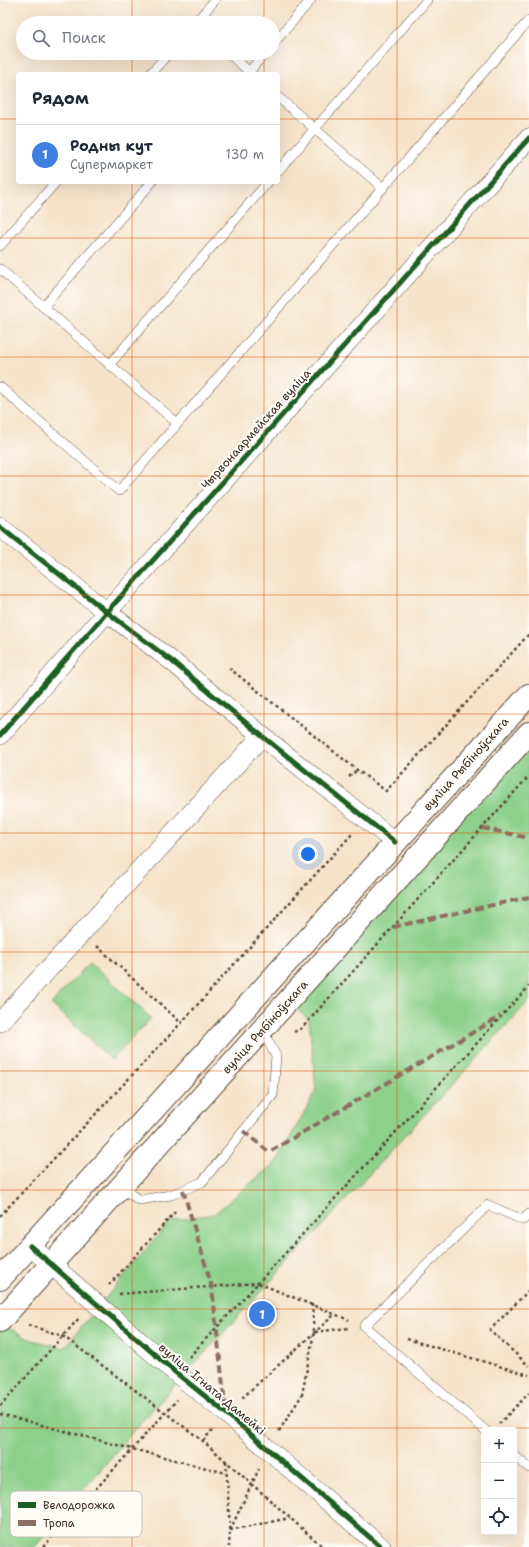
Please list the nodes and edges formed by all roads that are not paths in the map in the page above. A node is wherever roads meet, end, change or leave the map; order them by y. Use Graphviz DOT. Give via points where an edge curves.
graph roads {
  1 [pos="215,0"];
  2 [pos="311,0"];
  3 [pos="427,0"];
  4 [pos="201,16"];
  5 [pos="529,20"];
  6 [pos="280,36"];
  7 [pos="162,60"];
  8 [pos="235,60"];
  9 [pos="259,60"];
  10 [pos="152,72"];
  11 [pos="248,72"];
  12 [pos="250,72"];
  13 [pos="280,99"];
  14 [pos="315,129"];
  15 [pos="529,138"];
  16 [pos="280,169"];
  17 [pos="54,184"];
  18 [pos="150,184"];
  19 [pos="266,184"];
  20 [pos="383,188"];
  21 [pos="0,246"];
  22 [pos="0,270"];
  23 [pos="43,307"];
  24 [pos="109,365"];
  25 [pos="0,388"];
  26 [pos="177,423"];
  27 [pos="0,527"];
  28 [pos="107,612"];
  29 [pos="529,695"];
  30 [pos="529,733"];
  31 [pos="0,735"];
  32 [pos="262,736"];
  33 [pos="395,842"];
  34 [pos="0,1022"];
  35 [pos="262,1030"];
  36 [pos="120,1187"];
  37 [pos="527,1220"];
  38 [pos="30,1246"];
  39 [pos="51,1264"];
  40 [pos="0,1279"];
  41 [pos="4,1317"];
  42 [pos="482,1427"];
  43 [pos="517,1458"];
  44 [pos="529,1468"];
  45 [pos="381,1547"];
  1 -- 4 [label="lane"];
  2 -- 6 [label="lane"];
  3 -- 14 [label="lane"];
  5 -- 20 [label="lane"];
  7 -- 10 [label="lane"];
  8 -- 11 [label="lane"];
  9 -- 12 [label="lane"];
  13 -- 14 [label="lane"];
  14 -- 16 [label="lane"];
  14 -- 20 [label="lane"];
  15 -- 28 [label="street, Чырвонаармейская вуліца"];
  17 -- 21 [label="lane"];
  18 -- 23 [label="lane"];
  19 -- 24 [label="lane"];
  20 -- 26 [label="lane"];
  22 -- 23 [label="lane"];
  23 -- 24 [label="lane"];
  24 -- 26 [label="lane"];
  25 -- 26 [label="lane" via="119,491"];
  27 -- 28 [label="street"];
  28 -- 31 [label="street, Чырвонаармейская вуліца"];
  28 -- 32 [label="street" via="173,662"];
  29 -- 33 [label="main road, вуліца Рыбіноўскага"];
  30 -- 35 [label="main road, вуліца Рыбіноўскага"];
  32 -- 33 [label="street"];
  32 -- 34 [label="street"];
  33 -- 38 [label="main road, вуліца Рыбіноўскага"];
  35 -- 36 [label="main road, вуліца Рыбіноўскага"];
  35 -- 36 [label="lane" via="276,1056 273,1094 202,1182 171,1195 139,1200"];
  36 -- 39 [label="main road, вуліца Рыбіноўскага"];
  37 -- 42 [label="lane" via="488,1205 364,1326"];
  38 -- 39 [label="street, вуліца Ігната Дамейкі"];
  38 -- 40 [label="main road, вуліца Рыбіноўскага"];
  39 -- 41 [label="main road, вуліца Рыбіноўскага"];
  39 -- 45 [label="street, вуліца Ігната Дамейкі"];
  43 -- 44 [label="lane"];
}
